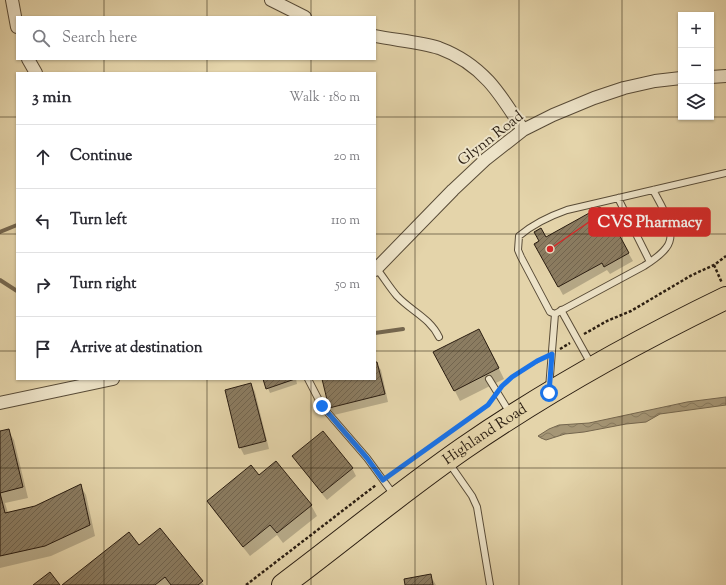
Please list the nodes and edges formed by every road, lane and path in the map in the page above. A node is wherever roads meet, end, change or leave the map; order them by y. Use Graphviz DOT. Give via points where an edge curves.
graph roads {
  1 [pos="12,0"];
  2 [pos="272,0"];
  3 [pos="303,16"];
  4 [pos="16,22"];
  5 [pos="376,36"];
  6 [pos="29,60"];
  7 [pos="35,72"];
  8 [pos="714,76"];
  9 [pos="726,76"];
  10 [pos="678,78"];
  11 [pos="523,130"];
  12 [pos="726,173"];
  13 [pos="653,190"];
  14 [pos="618,198"];
  15 [pos="726,256"];
  16 [pos="650,262"];
  17 [pos="714,265"];
  18 [pos="376,270"];
  19 [pos="724,288"];
  20 [pos="558,312"];
  21 [pos="439,337"];
  22 [pos="577,339"];
  23 [pos="552,354"];
  24 [pos="593,367"];
  25 [pos="489,379"];
  26 [pos="108,380"];
  27 [pos="309,380"];
  28 [pos="497,393"];
  29 [pos="549,393"];
  30 [pos="0,402"];
  31 [pos="512,416"];
  32 [pos="447,460"];
  33 [pos="383,480"];
  34 [pos="396,498"];
  35 [pos="246,585"];
  36 [pos="283,585"];
  37 [pos="490,585"];
  1 -- 4 [label="street"];
  2 -- 3 [label="street"];
  5 -- 11 [label="street" via="438,48 463,59 485,77 502,96"];
  6 -- 7 [label="street"];
  8 -- 9 [label="street"];
  10 -- 11 [label="street, Glynn Road" via="616,90"];
  11 -- 18 [label="street, Glynn Road" via="480,164"];
  12 -- 13 [label="lane"];
  13 -- 14 [label="lane"];
  13 -- 16 [label="lane" via="670,228 668,247"];
  14 -- 16 [label="lane"];
  14 -- 20 [label="lane" via="567,210 519,236 518,250 521,257 550,312"];
  15 -- 17 [label="path"];
  16 -- 20 [label="lane"];
  17 -- 19 [label="path"];
  17 -- 22 [label="path"];
  18 -- 21 [label="lane" via="398,297 436,330"];
  19 -- 24 [label="highway, Highland Road"];
  20 -- 22 [label="lane"];
  20 -- 23 [label="lane"];
  22 -- 23 [label="path"];
  22 -- 24 [label="lane"];
  23 -- 28 [label="path" via="512,377"];
  23 -- 29 [label="lane"];
  24 -- 29 [label="highway, Highland Road"];
  25 -- 28 [label="lane"];
  26 -- 30 [label="street"];
  27 -- 33 [label="lane" via="322,406"];
  28 -- 31 [label="lane"];
  28 -- 33 [label="path" via="488,405"];
  29 -- 31 [label="highway, Highland Road"];
  31 -- 32 [label="highway, Highland Road"];
  32 -- 34 [label="highway, Highland Road"];
  32 -- 37 [label="lane" via="472,496 477,508"];
  33 -- 34 [label="lane"];
  33 -- 35 [label="path"];
  34 -- 36 [label="highway, Highland Road"];
}
